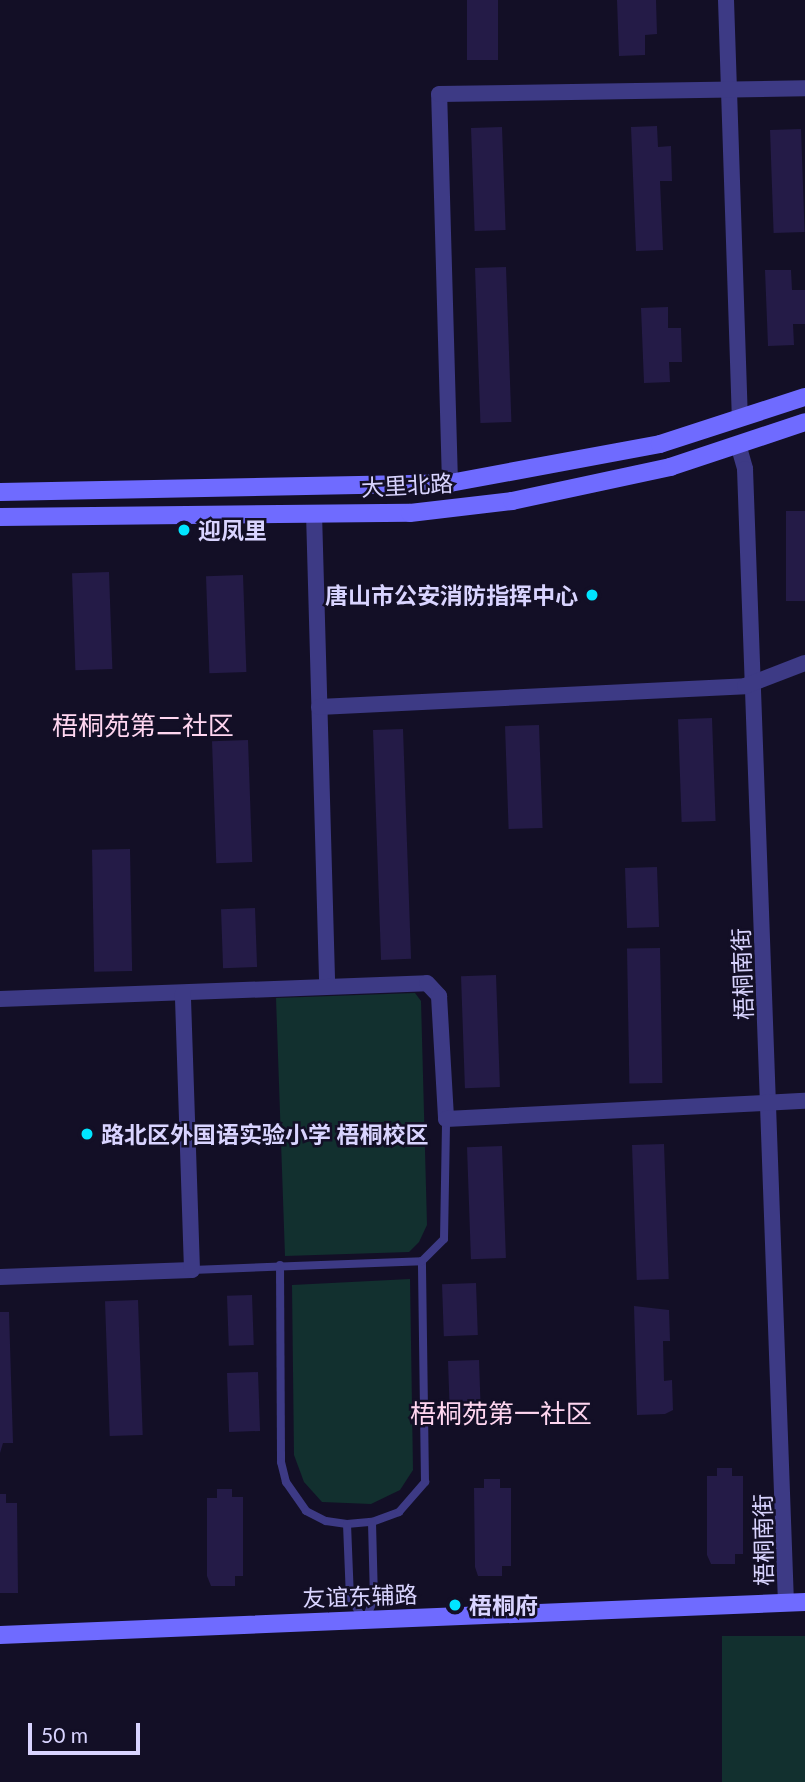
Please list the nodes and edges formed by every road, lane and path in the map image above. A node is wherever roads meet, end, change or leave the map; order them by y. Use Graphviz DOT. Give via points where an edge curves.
graph roads {
  1 [pos="726,0"];
  2 [pos="729,87"];
  3 [pos="805,88"];
  4 [pos="805,397"];
  5 [pos="740,418"];
  6 [pos="805,422"];
  7 [pos="738,444"];
  8 [pos="450,483"];
  9 [pos="0,492"];
  10 [pos="314,513"];
  11 [pos="0,517"];
  12 [pos="805,663"];
  13 [pos="750,685"];
  14 [pos="319,707"];
  15 [pos="327,985"];
  16 [pos="183,993"];
  17 [pos="0,999"];
  18 [pos="805,1101"];
  19 [pos="766,1103"];
  20 [pos="446,1119"];
  21 [pos="422,1261"];
  22 [pos="280,1265"];
  23 [pos="192,1270"];
  24 [pos="0,1277"];
  25 [pos="372,1522"];
  26 [pos="347,1524"];
  27 [pos="786,1602"];
  28 [pos="805,1602"];
  29 [pos="365,1621"];
  30 [pos="0,1634"];
  1 -- 2 [label="street"];
  2 -- 3 [label="street"];
  2 -- 5 [label="street"];
  2 -- 8 [label="street" via="433,94"];
  4 -- 5 [label="main road, 大里北路"];
  5 -- 8 [label="main road, 大里北路" via="597,459"];
  6 -- 7 [label="main road, 大里北路"];
  7 -- 10 [label="main road, 大里北路" via="670,467 512,501 411,513"];
  7 -- 13 [label="street, 梧桐南街"];
  8 -- 9 [label="main road, 大里北路"];
  10 -- 11 [label="main road, 大里北路"];
  10 -- 14 [label="street"];
  12 -- 13 [label="street"];
  13 -- 14 [label="street"];
  13 -- 19 [label="street, 梧桐南街"];
  14 -- 15 [label="street"];
  15 -- 16 [label="street"];
  15 -- 20 [label="street" via="427,982 439,996"];
  16 -- 17 [label="street"];
  16 -- 23 [label="street"];
  18 -- 19 [label="street"];
  19 -- 20 [label="street"];
  19 -- 27 [label="street, 梧桐南街" via="781,1580"];
  20 -- 21 [label="lane" via="444,1238"];
  21 -- 22 [label="lane"];
  21 -- 25 [label="lane" via="425,1482 399,1512"];
  22 -- 23 [label="lane"];
  22 -- 26 [label="lane" via="281,1462 286,1482 306,1511"];
  23 -- 24 [label="street"];
  25 -- 26 [label="lane"];
  25 -- 29 [label="lane" via="374,1599"];
  26 -- 29 [label="lane" via="349,1598"];
  27 -- 28 [label="main road, 友谊东辅路"];
  27 -- 29 [label="main road, 友谊东辅路"];
  29 -- 30 [label="main road, 友谊东辅路"];
}
